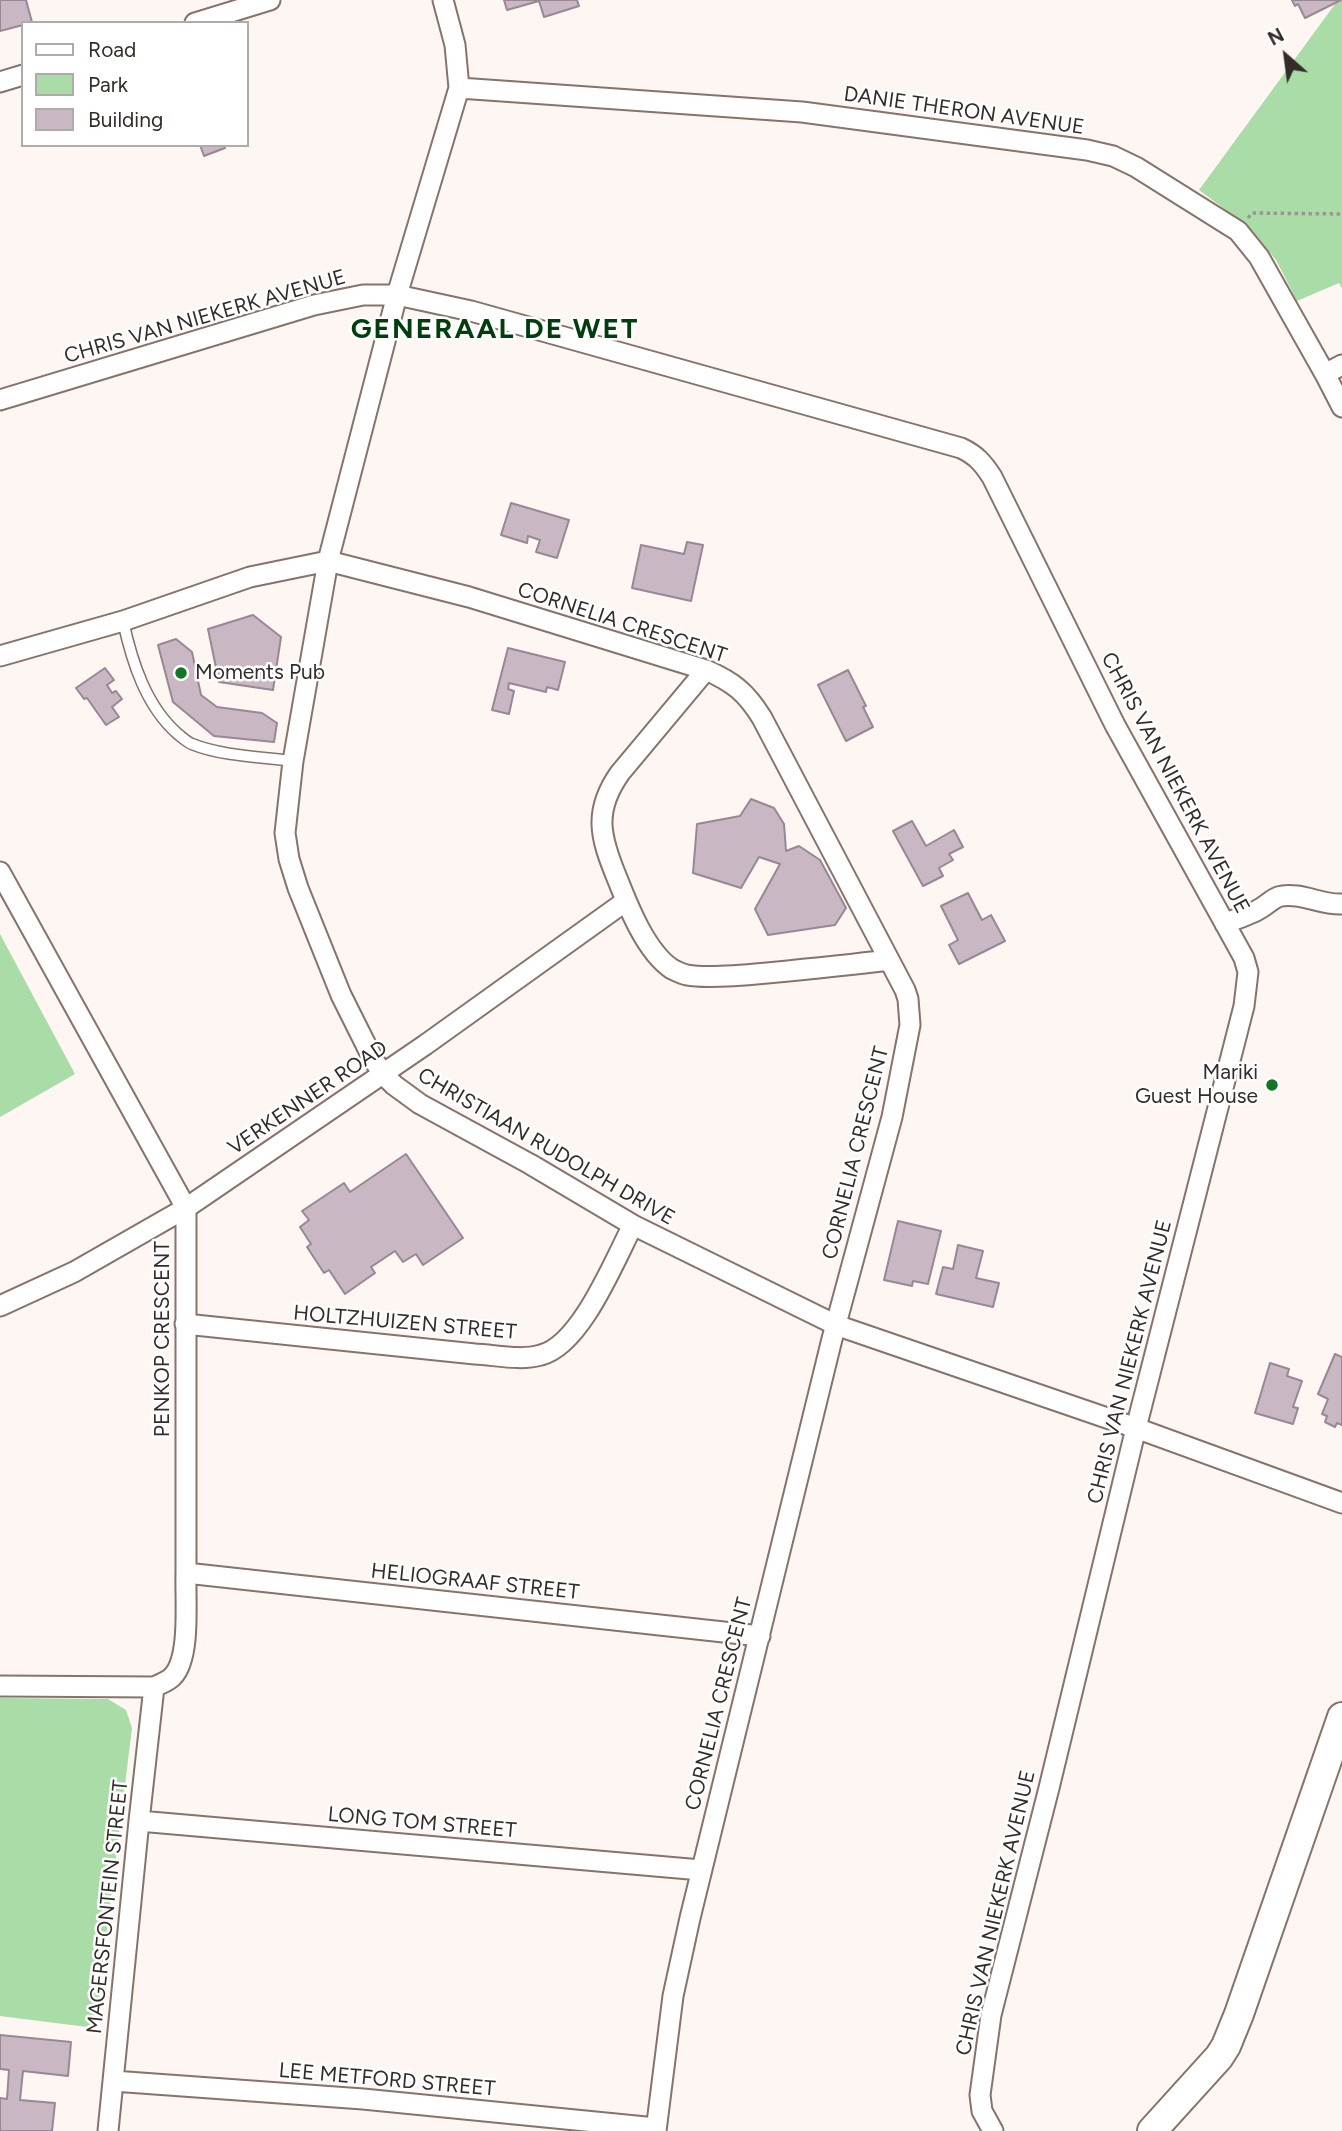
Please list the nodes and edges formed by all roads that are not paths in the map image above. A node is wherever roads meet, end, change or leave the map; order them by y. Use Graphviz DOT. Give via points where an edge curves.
graph roads {
  1 [pos="270,0"];
  2 [pos="443,0"];
  3 [pos="202,21"];
  4 [pos="21,76"];
  5 [pos="0,82"];
  6 [pos="459,88"];
  7 [pos="397,295"];
  8 [pos="1334,370"];
  9 [pos="0,400"];
  10 [pos="1342,407"];
  11 [pos="328,561"];
  12 [pos="123,621"];
  13 [pos="0,656"];
  14 [pos="706,670"];
  15 [pos="293,761"];
  16 [pos="0,872"];
  17 [pos="626,901"];
  18 [pos="1342,904"];
  19 [pos="1225,924"];
  20 [pos="889,960"];
  21 [pos="383,1074"];
  22 [pos="186,1208"];
  23 [pos="633,1225"];
  24 [pos="0,1306"];
  25 [pos="185,1325"];
  26 [pos="836,1325"];
  27 [pos="1136,1429"];
  28 [pos="1342,1503"];
  29 [pos="186,1573"];
  30 [pos="760,1636"];
  31 [pos="0,1686"];
  32 [pos="154,1687"];
  33 [pos="1342,1717"];
  34 [pos="139,1821"];
  35 [pos="701,1870"];
  36 [pos="113,2081"];
  37 [pos="656,2129"];
  38 [pos="108,2131"];
  39 [pos="993,2131"];
  40 [pos="1152,2131"];
  1 -- 3 [label="street"];
  2 -- 6 [label="street, CHRISTIAAN RUDOLPH DRIVE" via="455,46"];
  4 -- 5 [label="street"];
  6 -- 7 [label="street, CHRISTIAAN RUDOLPH DRIVE"];
  6 -- 8 [label="street, DANIE THERON AVENUE" via="802,113 1113,156 1238,231"];
  7 -- 9 [label="street, CHRIS VAN NIEKERK AVENUE" via="363,295 314,305"];
  7 -- 11 [label="street, CHRISTIAAN RUDOLPH DRIVE"];
  7 -- 19 [label="street, CHRIS VAN NIEKERK AVENUE" via="471,311 972,454 992,477 1115,725"];
  8 -- 10 [label="street, DANIE THERON AVENUE"];
  11 -- 12 [label="street, CORNELIA CRESCENT" via="250,578"];
  11 -- 14 [label="street, CORNELIA CRESCENT" via="482,601"];
  11 -- 15 [label="street, CHRISTIAAN RUDOLPH DRIVE"];
  12 -- 13 [label="street, CORNELIA CRESCENT"];
  12 -- 15 [label="lane" via="130,651 155,709 190,744"];
  14 -- 17 [label="street" via="612,783 605,801 601,829"];
  14 -- 20 [label="street, CORNELIA CRESCENT" via="738,687 758,711"];
  15 -- 21 [label="street, CHRISTIAAN RUDOLPH DRIVE" via="285,833 289,859 341,995"];
  16 -- 22 [label="street, PENKOP CRESCENT"];
  17 -- 20 [label="street" via="660,959 688,975 738,975"];
  17 -- 21 [label="street, VERKENNER ROAD"];
  18 -- 19 [label="street" via="1279,897"];
  19 -- 27 [label="street, CHRIS VAN NIEKERK AVENUE" via="1244,958 1248,985"];
  20 -- 26 [label="street, CORNELIA CRESCENT" via="908,999 909,1033 892,1117"];
  21 -- 22 [label="street, VERKENNER ROAD"];
  21 -- 23 [label="street, CHRISTIAAN RUDOLPH DRIVE" via="420,1104"];
  22 -- 24 [label="street, VERKENNER ROAD" via="74,1272"];
  22 -- 25 [label="street, PENKOP CRESCENT"];
  23 -- 25 [label="street, HOLTZHUIZEN STREET" via="575,1331 564,1344 538,1356"];
  23 -- 26 [label="street, CHRISTIAAN RUDOLPH DRIVE"];
  25 -- 29 [label="street, PENKOP CRESCENT"];
  26 -- 27 [label="street, CHRISTIAAN RUDOLPH DRIVE"];
  26 -- 30 [label="street, CORNELIA CRESCENT"];
  27 -- 28 [label="street, CHRISTIAAN RUDOLPH DRIVE"];
  27 -- 39 [label="street, CHRIS VAN NIEKERK AVENUE" via="991,2015 980,2095 982,2111"];
  29 -- 30 [label="street, HELIOGRAAF STREET"];
  29 -- 32 [label="street, PENKOP CRESCENT" via="182,1662 173,1678"];
  30 -- 35 [label="street, CORNELIA CRESCENT"];
  31 -- 32 [label="street"];
  32 -- 34 [label="street, MAGERSFONTEIN STREET"];
  33 -- 40 [label="street" via="1226,2046"];
  34 -- 35 [label="street, LONG TOM STREET"];
  34 -- 36 [label="street, MAGERSFONTEIN STREET"];
  35 -- 37 [label="street, CORNELIA CRESCENT" via="673,1996"];
  36 -- 37 [label="street, LEE METFORD STREET" via="363,2099"];
  36 -- 38 [label="street, MAGERSFONTEIN STREET"];
}
